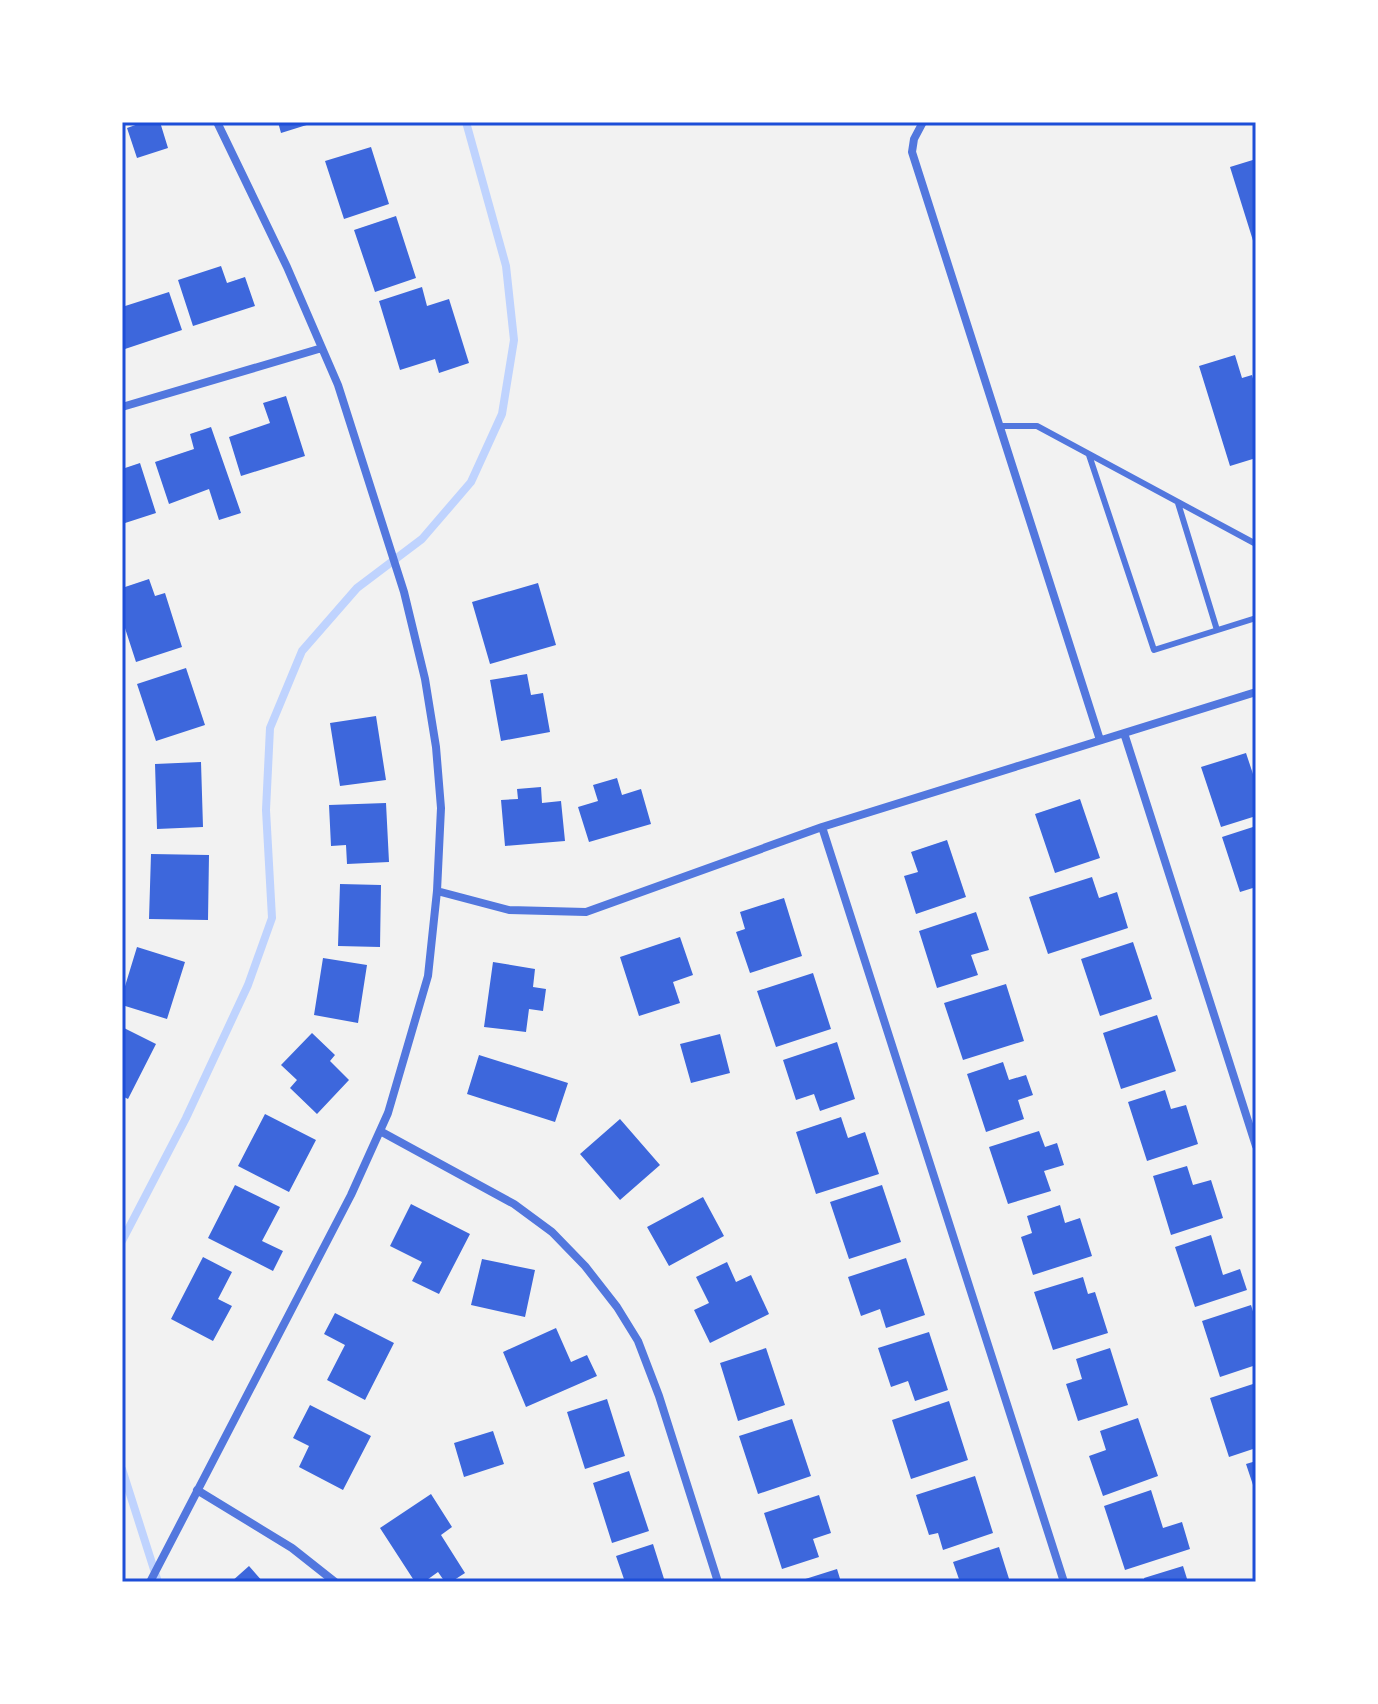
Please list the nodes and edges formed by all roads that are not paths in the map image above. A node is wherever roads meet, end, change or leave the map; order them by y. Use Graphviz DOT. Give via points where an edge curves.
graph roads {
  1 [pos="217,122"];
  2 [pos="921,124"];
  3 [pos="322,348"];
  4 [pos="122,407"];
  5 [pos="999,426"];
  6 [pos="1089,455"];
  7 [pos="1178,503"];
  8 [pos="1256,544"];
  9 [pos="1256,618"];
  10 [pos="1217,630"];
  11 [pos="1256,692"];
  12 [pos="1124,733"];
  13 [pos="1100,740"];
  14 [pos="822,827"];
  15 [pos="437,891"];
  16 [pos="380,1131"];
  17 [pos="1256,1146"];
  18 [pos="197,1490"];
  19 [pos="150,1582"];
  20 [pos="335,1582"];
  21 [pos="718,1582"];
  22 [pos="1064,1582"];
  1 -- 3 [label="street"];
  2 -- 5 [label="street" via="912,152"];
  3 -- 4 [label="street"];
  3 -- 15 [label="street" via="404,592 425,679 441,808"];
  5 -- 6 [label="lane" via="1037,426"];
  5 -- 13 [label="street"];
  6 -- 7 [label="lane"];
  6 -- 10 [label="lane" via="1154,650"];
  7 -- 8 [label="lane"];
  7 -- 10 [label="lane"];
  9 -- 10 [label="lane"];
  11 -- 12 [label="street"];
  12 -- 13 [label="street"];
  12 -- 17 [label="street"];
  13 -- 14 [label="street"];
  14 -- 15 [label="street" via="586,912 509,910"];
  14 -- 22 [label="street"];
  15 -- 16 [label="street" via="428,976"];
  16 -- 18 [label="street"];
  16 -- 21 [label="street" via="514,1204 552,1232 617,1307 638,1341 659,1396"];
  18 -- 19 [label="street"];
  18 -- 20 [label="street" via="292,1548"];
}
